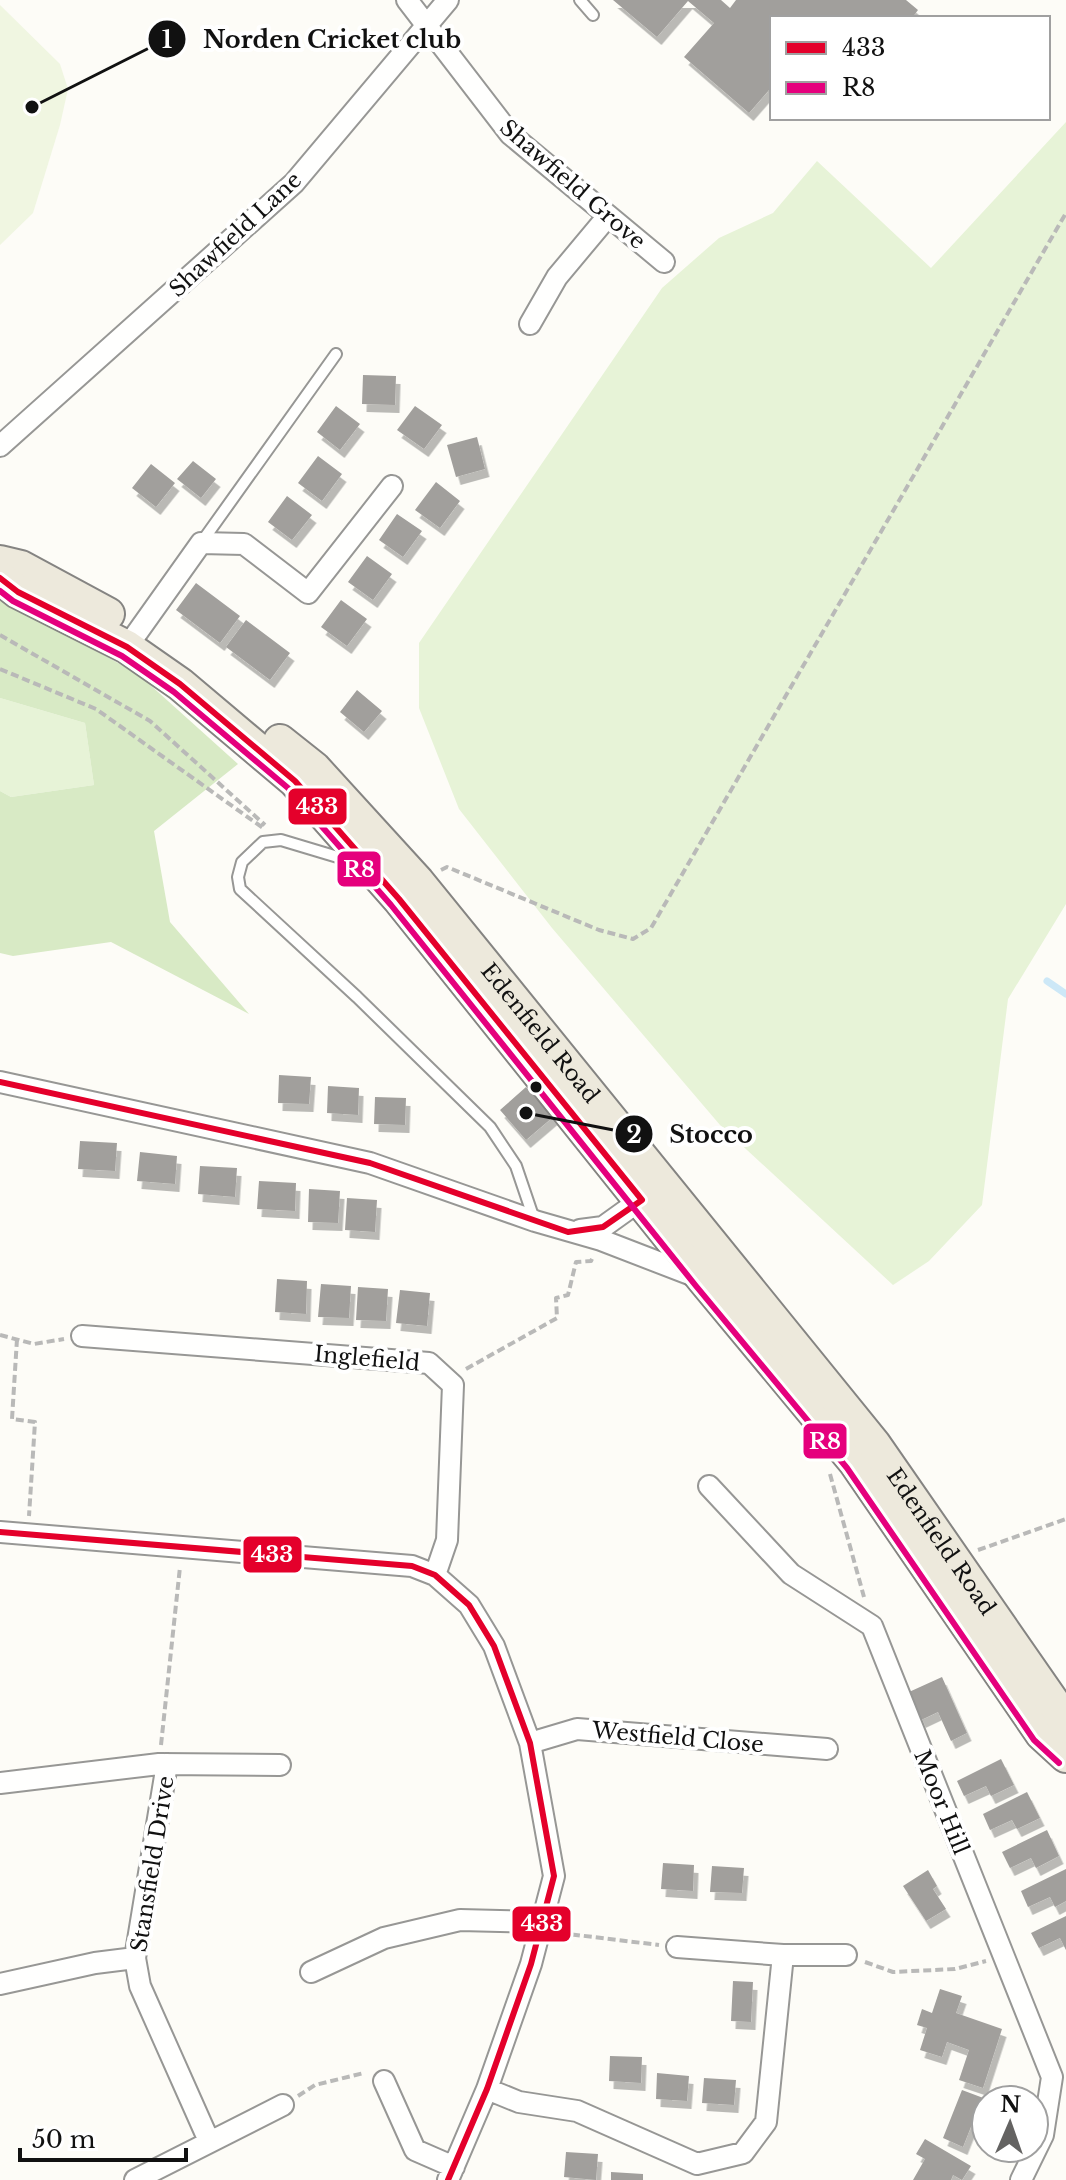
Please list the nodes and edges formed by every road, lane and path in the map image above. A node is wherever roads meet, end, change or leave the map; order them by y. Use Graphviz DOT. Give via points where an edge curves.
graph roads {
  1 [pos="407,0"];
  2 [pos="448,0"];
  3 [pos="580,0"];
  4 [pos="593,15"];
  5 [pos="427,26"];
  6 [pos="1066,213"];
  7 [pos="608,216"];
  8 [pos="664,262"];
  9 [pos="530,324"];
  10 [pos="336,354"];
  11 [pos="0,446"];
  12 [pos="392,486"];
  13 [pos="201,543"];
  14 [pos="0,562"];
  15 [pos="0,578"];
  16 [pos="0,635"];
  17 [pos="133,639"];
  18 [pos="0,669"];
  19 [pos="281,840"];
  20 [pos="370,865"];
  21 [pos="418,882"];
  22 [pos="0,1082"];
  23 [pos="652,1191"];
  24 [pos="535,1221"];
  25 [pos="568,1232"];
  26 [pos="601,1240"];
  27 [pos="704,1280"];
  28 [pos="0,1335"];
  29 [pos="82,1336"];
  30 [pos="17,1339"];
  31 [pos="447,1379"];
  32 [pos="827,1464"];
  33 [pos="709,1486"];
  34 [pos="1066,1519"];
  35 [pos="0,1532"];
  36 [pos="27,1533"];
  37 [pos="182,1546"];
  38 [pos="938,1552"];
  39 [pos="435,1575"];
  40 [pos="872,1626"];
  41 [pos="1066,1727"];
  42 [pos="530,1743"];
  43 [pos="827,1749"];
  44 [pos="1066,1756"];
  45 [pos="163,1764"];
  46 [pos="280,1765"];
  47 [pos="0,1783"];
  48 [pos="543,1927"];
  49 [pos="677,1947"];
  50 [pos="783,1955"];
  51 [pos="846,1955"];
  52 [pos="1004,1957"];
  53 [pos="135,1958"];
  54 [pos="311,1972"];
  55 [pos="0,1984"];
  56 [pos="375,2077"];
  57 [pos="487,2089"];
  58 [pos="283,2105"];
  59 [pos="209,2141"];
  60 [pos="451,2173"];
  61 [pos="135,2180"];
  62 [pos="1021,2180"];
  1 -- 5 [label="street, Shawfield Grove"];
  2 -- 5 [label="street, Shawfield Lane"];
  3 -- 4 [label="lane"];
  5 -- 7 [label="street, Shawfield Grove" via="510,134"];
  5 -- 11 [label="street, Shawfield Lane" via="294,183"];
  6 -- 21 [label="path" via="651,928 633,939 599,930 447,867"];
  7 -- 8 [label="street, Shawfield Grove"];
  7 -- 9 [label="street" via="557,277"];
  10 -- 13 [label="lane"];
  12 -- 13 [label="street" via="308,593 244,544"];
  13 -- 17 [label="street"];
  14 -- 17 [label="main road, Edenfield Road" via="21,567"];
  15 -- 17 [label="main road, Edenfield Road" via="18,592"];
  16 -- 19 [label="path" via="150,721"];
  17 -- 20 [label="main road, Edenfield Road" via="295,781"];
  17 -- 21 [label="main road, Edenfield Road" via="193,671 314,768"];
  18 -- 19 [label="path" via="96,709"];
  19 -- 20 [label="lane"];
  19 -- 24 [label="lane" via="263,842 242,862 240,889 490,1127 516,1166"];
  20 -- 23 [label="main road, Edenfield Road"];
  21 -- 23 [label="main road, Edenfield Road"];
  22 -- 24 [label="street" via="370,1163"];
  23 -- 25 [label="street" via="603,1227"];
  23 -- 27 [label="main road, Edenfield Road"];
  23 -- 38 [label="main road, Edenfield Road" via="874,1444"];
  24 -- 25 [label="street"];
  25 -- 26 [label="street"];
  26 -- 27 [label="street"];
  26 -- 31 [label="path" via="591,1261 576,1262 568,1295 556,1298 557,1318"];
  27 -- 38 [label="main road, Edenfield Road" via="855,1462"];
  28 -- 30 [label="path"];
  29 -- 30 [label="path" via="34,1344"];
  29 -- 31 [label="street, Inglefield" via="429,1363"];
  30 -- 36 [label="path" via="12,1419 35,1422"];
  31 -- 39 [label="street, Inglefield" via="453,1385 447,1540"];
  32 -- 40 [label="path"];
  33 -- 40 [label="street" via="791,1574"];
  34 -- 38 [label="path"];
  35 -- 36 [label="street"];
  36 -- 37 [label="street"];
  37 -- 39 [label="street" via="412,1566"];
  37 -- 45 [label="path"];
  38 -- 41 [label="main road, Edenfield Road"];
  38 -- 44 [label="main road, Edenfield Road" via="1042,1734"];
  39 -- 42 [label="street" via="469,1605 494,1646"];
  40 -- 52 [label="street, Moor Hill"];
  42 -- 43 [label="street, Westfield Close" via="577,1729"];
  42 -- 48 [label="street" via="554,1876"];
  45 -- 46 [label="street"];
  45 -- 47 [label="street"];
  45 -- 53 [label="street, Stansfield Drive"];
  48 -- 49 [label="path"];
  48 -- 54 [label="street" via="460,1920 384,1938"];
  48 -- 57 [label="street"];
  49 -- 50 [label="street"];
  50 -- 51 [label="street"];
  50 -- 57 [label="street" via="766,2122 743,2153 697,2164 577,2111 519,2102"];
  51 -- 52 [label="path" via="893,1972 955,1969"];
  52 -- 62 [label="street, Moor Hill" via="1052,2077 1043,2135"];
  53 -- 55 [label="street"];
  53 -- 59 [label="street, Stansfield Drive" via="140,1986"];
  56 -- 58 [label="path" via="315,2085"];
  56 -- 60 [label="street" via="415,2150"];
  57 -- 60 [label="street"];
  58 -- 59 [label="street"];
  59 -- 61 [label="street"];
}
